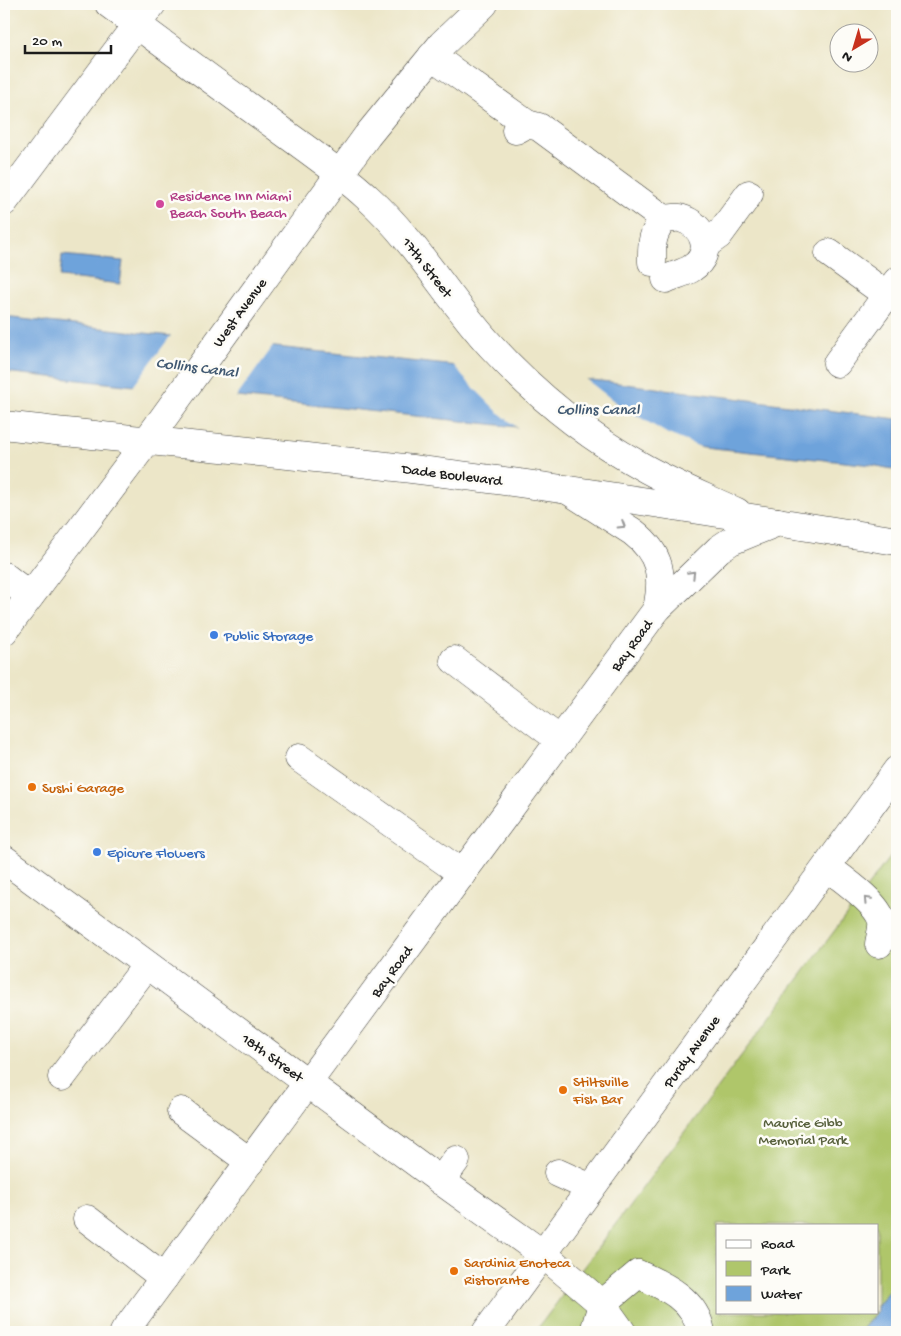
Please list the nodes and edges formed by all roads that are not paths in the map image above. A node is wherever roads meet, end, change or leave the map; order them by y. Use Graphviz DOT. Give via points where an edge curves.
graph roads {
  1 [pos="109,4"];
  2 [pos="464,4"];
  3 [pos="484,4"];
  4 [pos="144,14"];
  5 [pos="437,50"];
  6 [pos="339,174"];
  7 [pos="749,194"];
  8 [pos="4,202"];
  9 [pos="664,219"];
  10 [pos="705,245"];
  11 [pos="829,253"];
  12 [pos="892,288"];
  13 [pos="837,362"];
  14 [pos="4,426"];
  15 [pos="146,442"];
  16 [pos="566,489"];
  17 [pos="751,518"];
  18 [pos="778,522"];
  19 [pos="897,541"];
  20 [pos="4,576"];
  21 [pos="30,596"];
  22 [pos="657,609"];
  23 [pos="4,631"];
  24 [pos="454,660"];
  25 [pos="561,741"];
  26 [pos="299,758"];
  27 [pos="897,770"];
  28 [pos="4,859"];
  29 [pos="826,867"];
  30 [pos="463,874"];
  31 [pos="879,944"];
  32 [pos="147,965"];
  33 [pos="62,1077"];
  34 [pos="308,1083"];
  35 [pos="181,1111"];
  36 [pos="250,1162"];
  37 [pos="558,1172"];
  38 [pos="591,1188"];
  39 [pos="87,1219"];
  40 [pos="543,1254"];
  41 [pos="164,1278"];
  42 [pos="602,1304"];
  43 [pos="124,1332"];
  44 [pos="486,1332"];
  45 [pos="594,1332"];
  46 [pos="622,1332"];
  47 [pos="701,1332"];
  1 -- 4 [label="street, 17th Street"];
  2 -- 5 [label="street, West Avenue"];
  3 -- 5 [label="street, West Avenue"];
  4 -- 6 [label="street, 17th Street"];
  4 -- 8 [label="street"];
  5 -- 6 [label="street, West Avenue"];
  5 -- 9 [label="street" via="521,127 539,127"];
  6 -- 15 [label="street, West Avenue"];
  6 -- 17 [label="street, 17th Street" via="385,213 490,345 550,403 599,440 662,478"];
  7 -- 10 [label="street" via="719,235"];
  9 -- 10 [label="street" via="678,218 691,222 702,232"];
  9 -- 10 [label="street" via="652,239 659,270 692,268 702,257"];
  11 -- 12 [label="street"];
  12 -- 13 [label="street"];
  14 -- 15 [label="street, Dade Boulevard"];
  15 -- 16 [label="street, Dade Boulevard" via="378,465"];
  15 -- 21 [label="street, West Avenue"];
  16 -- 17 [label="street, Dade Boulevard"];
  16 -- 22 [label="street, Bay Road, one-way" via="633,532 652,550 660,572"];
  17 -- 18 [label="street, Dade Boulevard"];
  18 -- 19 [label="street, Dade Boulevard"];
  22 -- 18 [label="street, Bay Road, one-way" via="718,549"];
  20 -- 21 [label="street"];
  21 -- 23 [label="street, West Avenue"];
  22 -- 25 [label="street, Bay Road"];
  24 -- 25 [label="street"];
  25 -- 30 [label="street, Bay Road"];
  26 -- 30 [label="street"];
  27 -- 29 [label="street, Purdy Avenue"];
  28 -- 32 [label="street, 18th Street"];
  31 -- 29 [label="street, one-way" via="882,921 878,913 859,892"];
  29 -- 38 [label="street, Purdy Avenue"];
  30 -- 34 [label="street, Bay Road"];
  32 -- 33 [label="street"];
  32 -- 34 [label="street, 18th Street"];
  34 -- 36 [label="street, Bay Road"];
  34 -- 40 [label="street, 18th Street" via="449,1171"];
  35 -- 36 [label="street"];
  36 -- 41 [label="street, Bay Road"];
  37 -- 38 [label="street"];
  38 -- 40 [label="street, Purdy Avenue"];
  39 -- 41 [label="street"];
  40 -- 42 [label="street, 18th Street"];
  40 -- 44 [label="street, Purdy Avenue"];
  41 -- 43 [label="street, Bay Road"];
  42 -- 45 [label="street"];
  42 -- 46 [label="street, 18th Street"];
  42 -- 47 [label="street" via="638,1274 684,1300 699,1321"];
}
